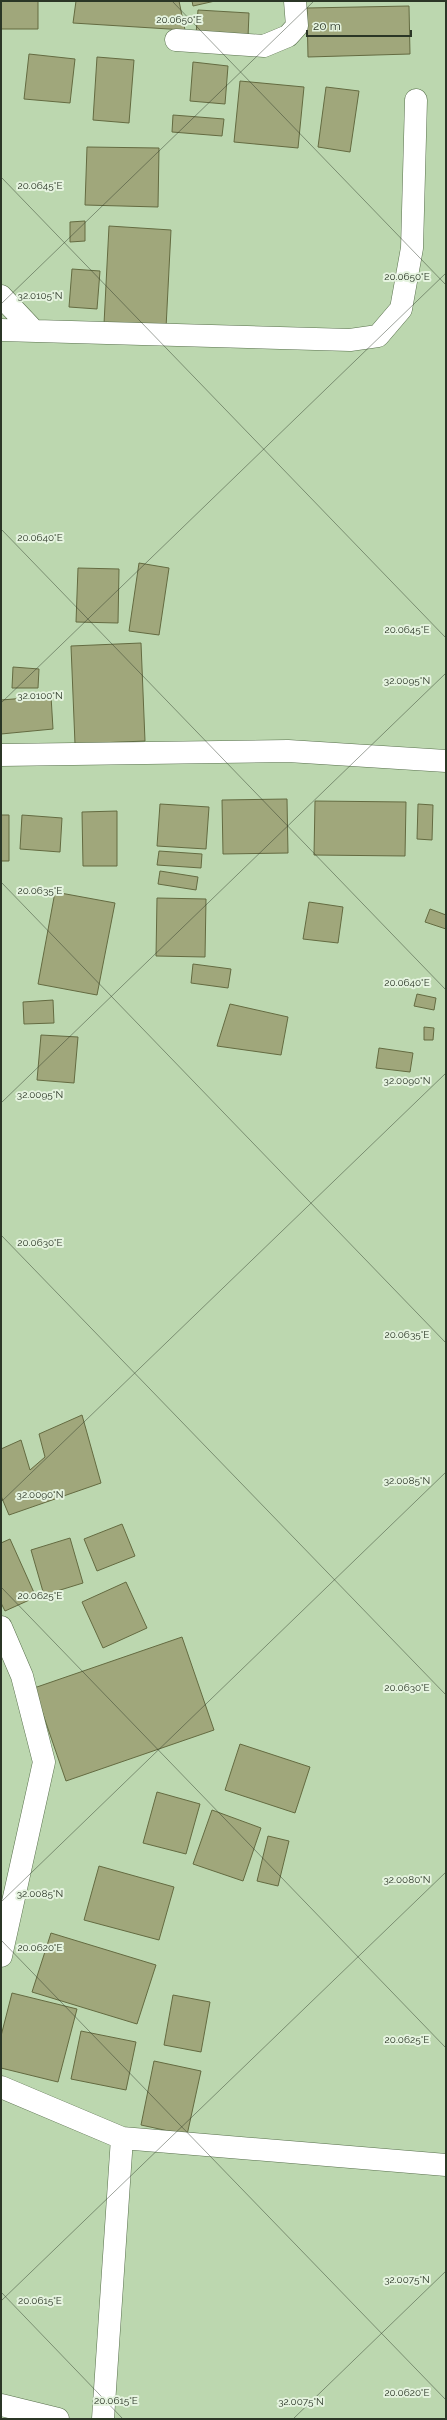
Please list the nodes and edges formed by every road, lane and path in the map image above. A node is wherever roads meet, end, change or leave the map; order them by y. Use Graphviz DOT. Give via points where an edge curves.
graph roads {
  1 [pos="295,1"];
  2 [pos="176,40"];
  3 [pos="416,100"];
  4 [pos="1,296"];
  5 [pos="1,330"];
  6 [pos="33,330"];
  7 [pos="1,755"];
  8 [pos="446,760"];
  9 [pos="1,1627"];
  10 [pos="1,1956"];
  11 [pos="1,2087"];
  12 [pos="122,2138"];
  13 [pos="446,2165"];
  14 [pos="1,2405"];
  15 [pos="58,2419"];
  16 [pos="103,2419"];
  1 -- 2 [label="street" via="297,26 288,36 264,46"];
  3 -- 6 [label="street" via="412,248 401,309 378,336 350,340"];
  4 -- 6 [label="street"];
  5 -- 6 [label="street"];
  7 -- 8 [label="street" via="288,750"];
  9 -- 10 [label="street" via="22,1676 44,1762"];
  11 -- 12 [label="street"];
  12 -- 13 [label="street"];
  12 -- 16 [label="street"];
  14 -- 15 [label="street"];
}
